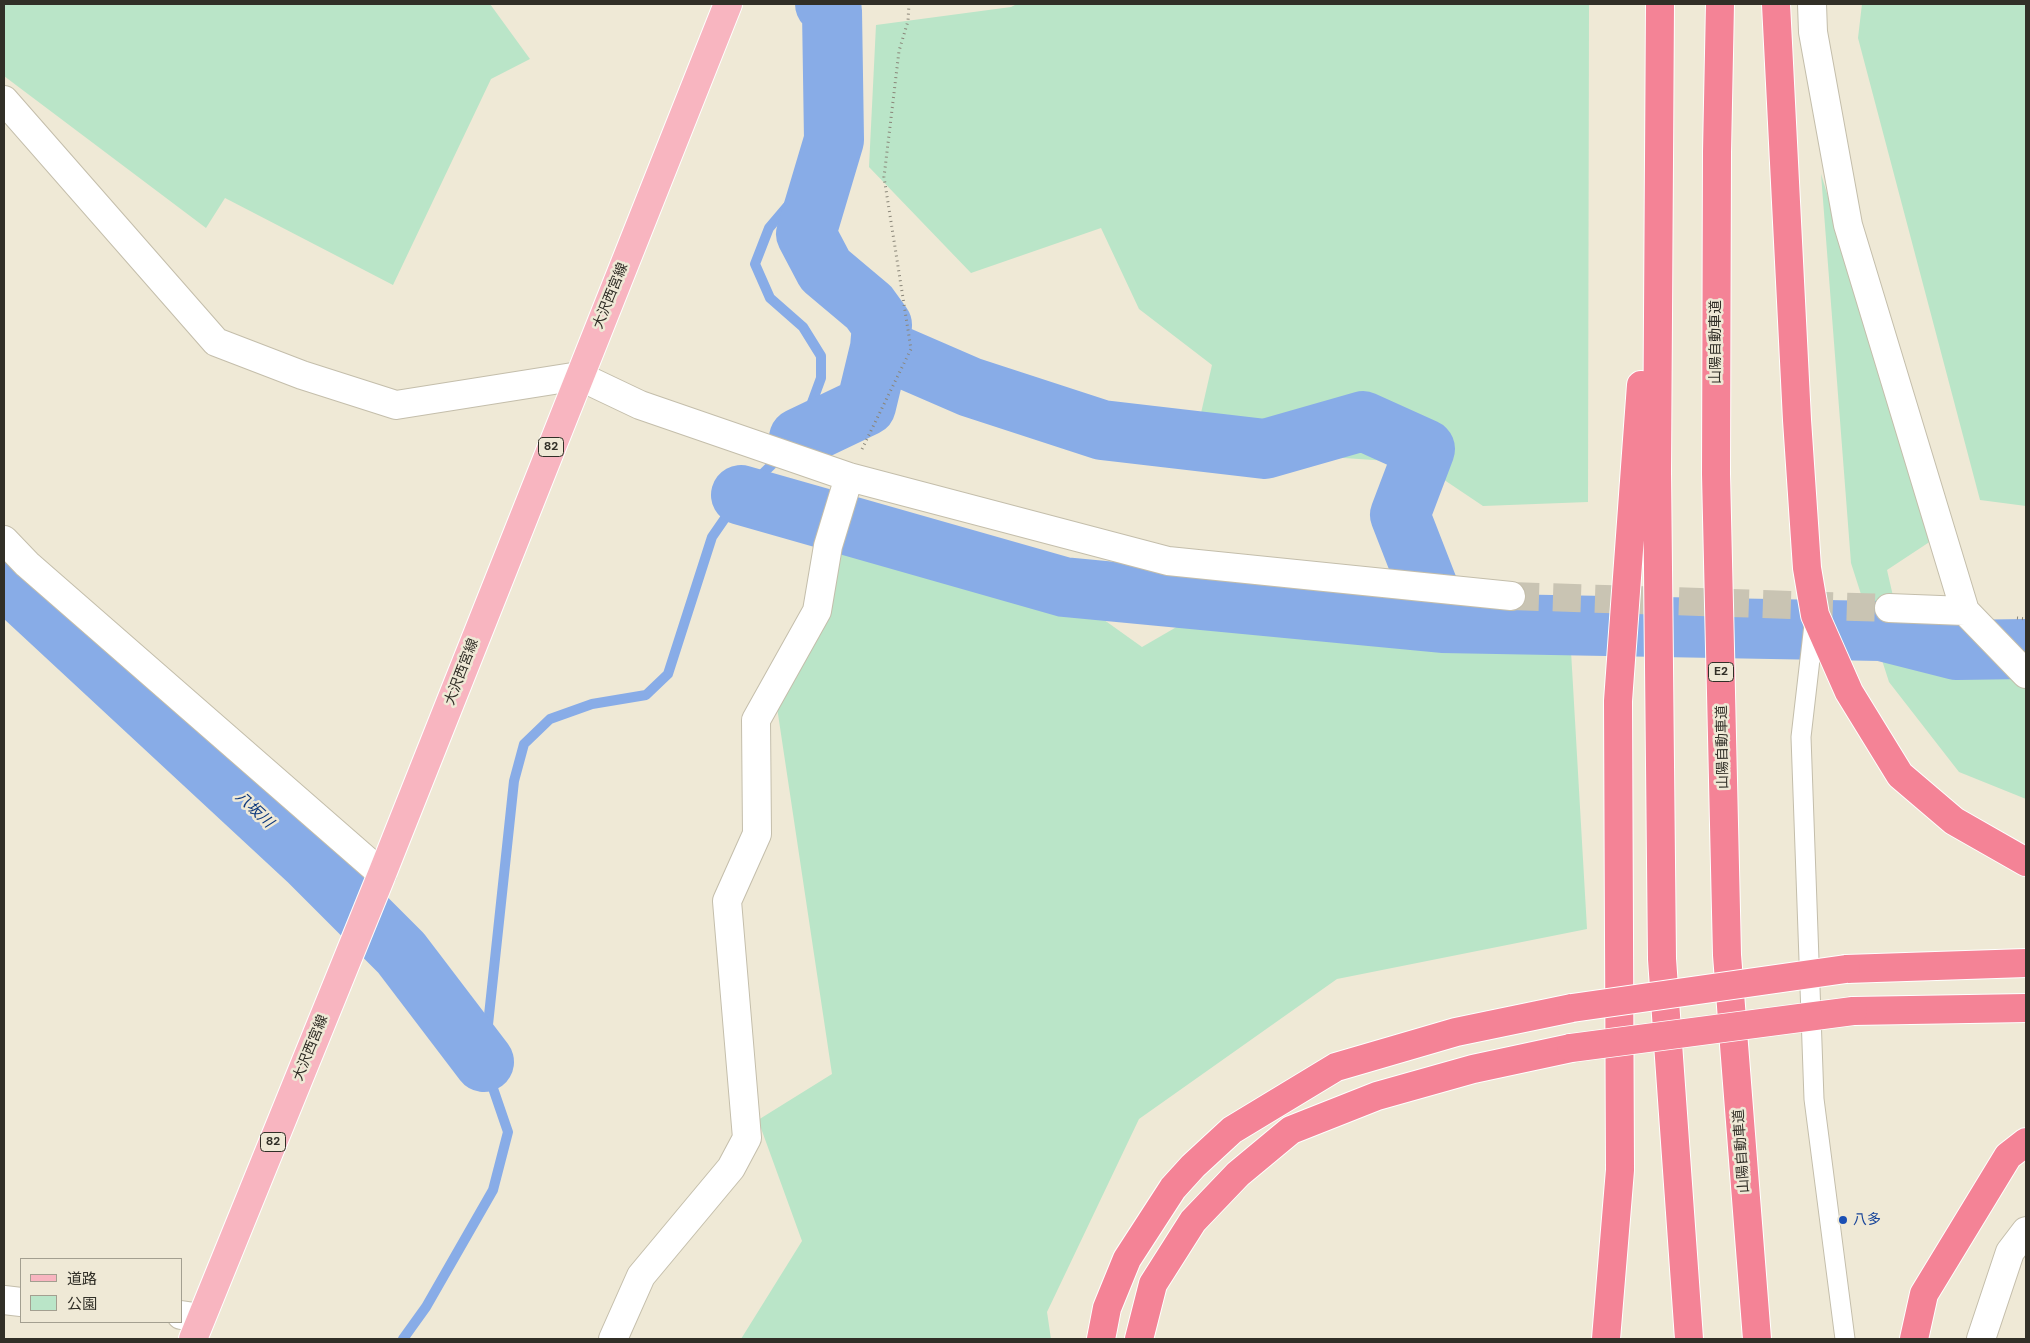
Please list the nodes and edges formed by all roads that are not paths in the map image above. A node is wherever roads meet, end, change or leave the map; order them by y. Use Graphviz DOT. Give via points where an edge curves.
graph roads {
  1 [pos="728,4"];
  2 [pos="1660,4"];
  3 [pos="1720,4"];
  4 [pos="1776,4"];
  5 [pos="1812,4"];
  6 [pos="4,100"];
  7 [pos="1658,152"];
  8 [pos="579,376"];
  9 [pos="849,477"];
  10 [pos="4,540"];
  11 [pos="1512,596"];
  12 [pos="1889,608"];
  13 [pos="1965,611"];
  14 [pos="1815,615"];
  15 [pos="2026,674"];
  16 [pos="2026,862"];
  17 [pos="379,882"];
  18 [pos="2026,963"];
  19 [pos="2026,1008"];
  20 [pos="2026,1142"];
  21 [pos="2026,1231"];
  22 [pos="4,1300"];
  23 [pos="20,1302"];
  24 [pos="192,1324"];
  25 [pos="613,1339"];
  26 [pos="1101,1339"];
  27 [pos="1139,1339"];
  28 [pos="1606,1339"];
  29 [pos="1689,1339"];
  30 [pos="1757,1339"];
  31 [pos="1845,1339"];
  32 [pos="1914,1339"];
  33 [pos="1982,1339"];
  1 -- 8 [label="main road, 大沢西宮線 / 82"];
  2 -- 7 [label="highway"];
  3 -- 30 [label="highway, 山陽自動車道 / E2" via="1716,474 1728,955"];
  4 -- 14 [label="highway" via="1798,430 1807,568"];
  5 -- 13 [label="street" via="1813,32 1848,225"];
  6 -- 8 [label="street" via="216,342 302,375 396,405"];
  7 -- 28 [label="highway" via="1618,701 1620,1170"];
  7 -- 29 [label="highway" via="1662,959"];
  8 -- 9 [label="street" via="640,405"];
  8 -- 17 [label="main road, 大沢西宮線 / 82"];
  9 -- 11 [label="street" via="1168,561"];
  9 -- 25 [label="street" via="828,546 818,612 756,720 758,834 727,901 746,1138 730,1168 640,1276"];
  10 -- 17 [label="street"];
  12 -- 13 [label="street"];
  13 -- 15 [label="street"];
  14 -- 16 [label="highway" via="1849,692 1900,775 1954,821"];
  14 -- 31 [label="lane" via="1801,737 1814,1099"];
  17 -- 24 [label="main road, 大沢西宮線 / 82"];
  18 -- 26 [label="highway, bridge" via="1846,969 1572,1008 1456,1032 1336,1067 1232,1130 1173,1188 1127,1259 1107,1308"];
  19 -- 27 [label="highway, bridge" via="1853,1011 1571,1048 1473,1069 1376,1096 1291,1130 1238,1174 1193,1221 1153,1284"];
  20 -- 32 [label="highway" via="2008,1156 1924,1294"];
  21 -- 33 [label="street" via="2010,1252"];
  22 -- 23 [label="street"];
}
